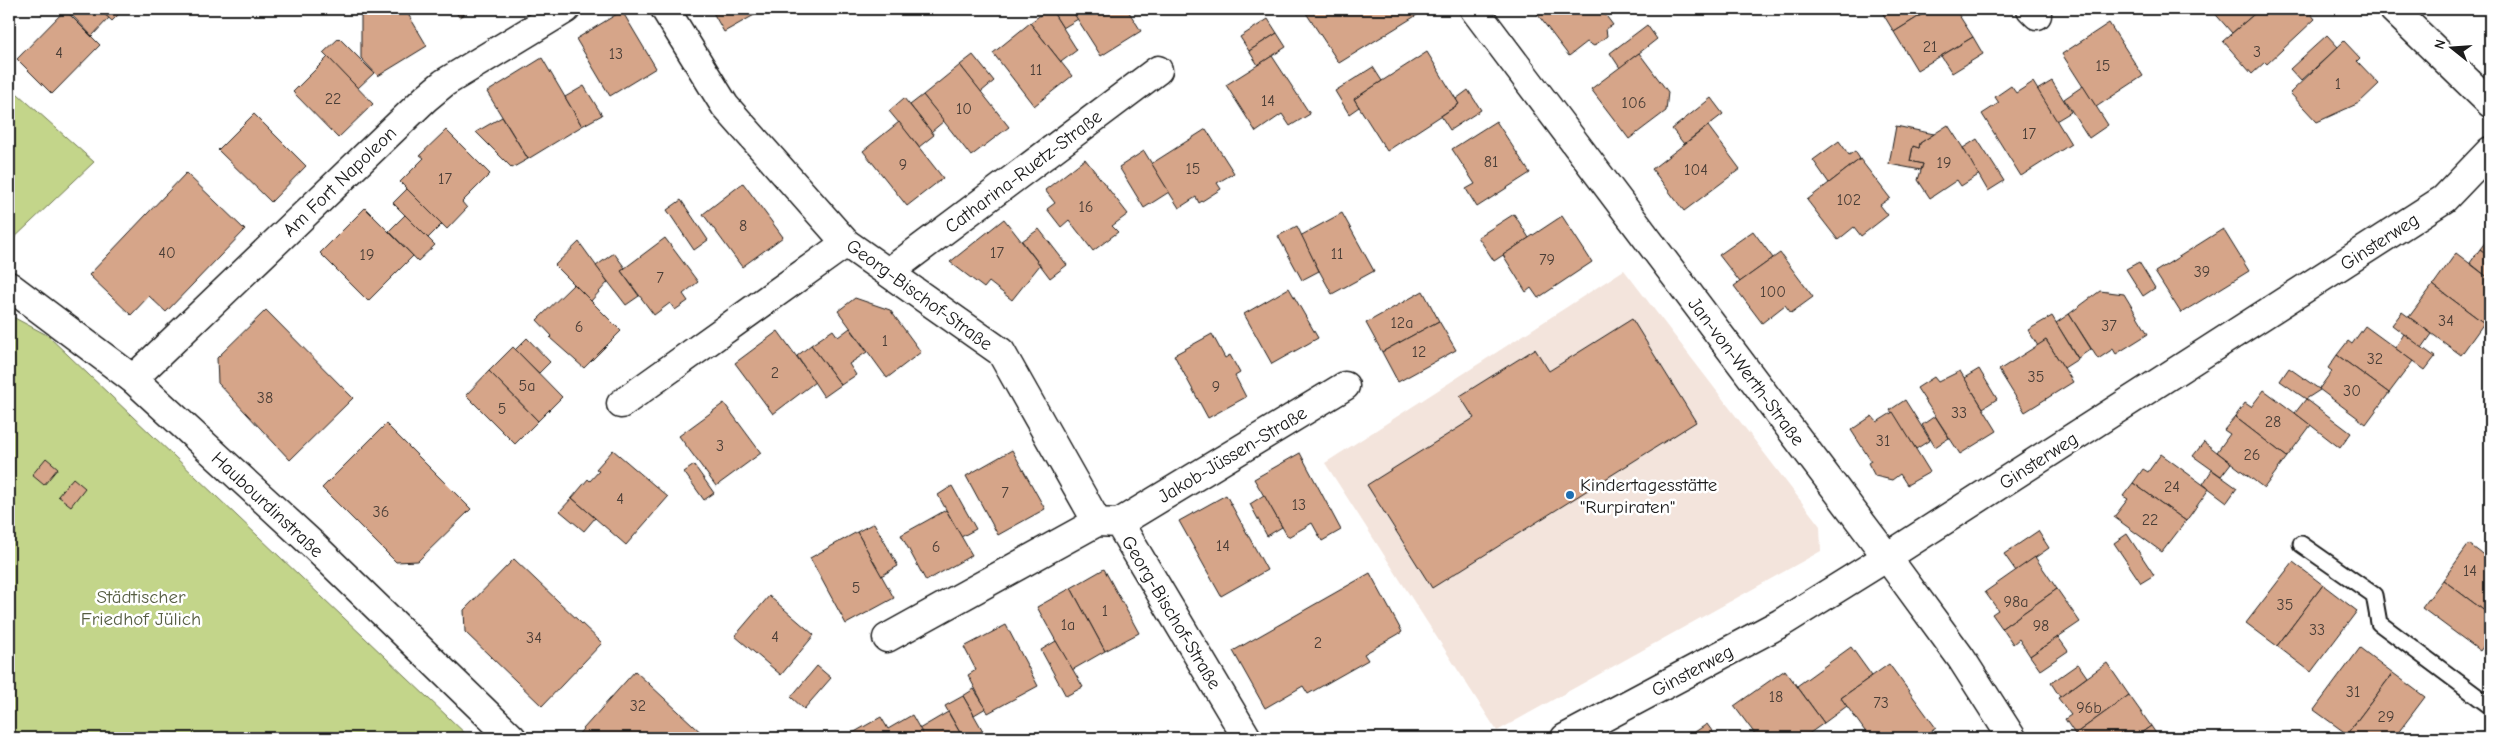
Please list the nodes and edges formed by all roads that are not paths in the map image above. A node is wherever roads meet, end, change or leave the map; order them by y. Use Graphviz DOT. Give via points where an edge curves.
graph roads {
  1 [pos="566,9"];
  2 [pos="665,9"];
  3 [pos="1474,9"];
  4 [pos="2393,9"];
  5 [pos="1158,70"];
  6 [pos="2490,103"];
  7 [pos="2490,151"];
  8 [pos="846,243"];
  9 [pos="889,272"];
  10 [pos="9,286"];
  11 [pos="133,379"];
  12 [pos="1345,386"];
  13 [pos="621,404"];
  14 [pos="1108,522"];
  15 [pos="2301,544"];
  16 [pos="1887,558"];
  17 [pos="887,638"];
  18 [pos="2490,706"];
  19 [pos="512,738"];
  20 [pos="1247,738"];
  21 [pos="1565,738"];
  22 [pos="2012,738"];
  1 -- 11 [label="street, Am Fort Napoleon" via="444,83 426,98"];
  2 -- 8 [label="street, Georg-Bischof-Straße" via="725,106"];
  3 -- 16 [label="street, Jan-von-Werth-Straße"];
  4 -- 6 [label="street"];
  5 -- 9 [label="street, Catharina-Ruetz-Straße"];
  7 -- 16 [label="street, Ginsterweg" via="2444,200"];
  8 -- 9 [label="street, Georg-Bischof-Straße"];
  8 -- 13 [label="street"];
  9 -- 14 [label="street, Georg-Bischof-Straße" via="1001,352"];
  10 -- 11 [label="street, Haubourdinstraße"];
  11 -- 19 [label="street, Haubourdinstraße" via="312,544"];
  12 -- 14 [label="street, Jakob-Jüssen-Straße"];
  14 -- 17 [label="street, Jakob-Jüssen-Straße"];
  14 -- 20 [label="street, Georg-Bischof-Straße"];
  15 -- 18 [label="lane" via="2374,595 2379,623"];
  16 -- 21 [label="street, Ginsterweg" via="1781,623"];
  16 -- 22 [label="street, Jan-von-Werth-Straße" via="1960,658"];
}
